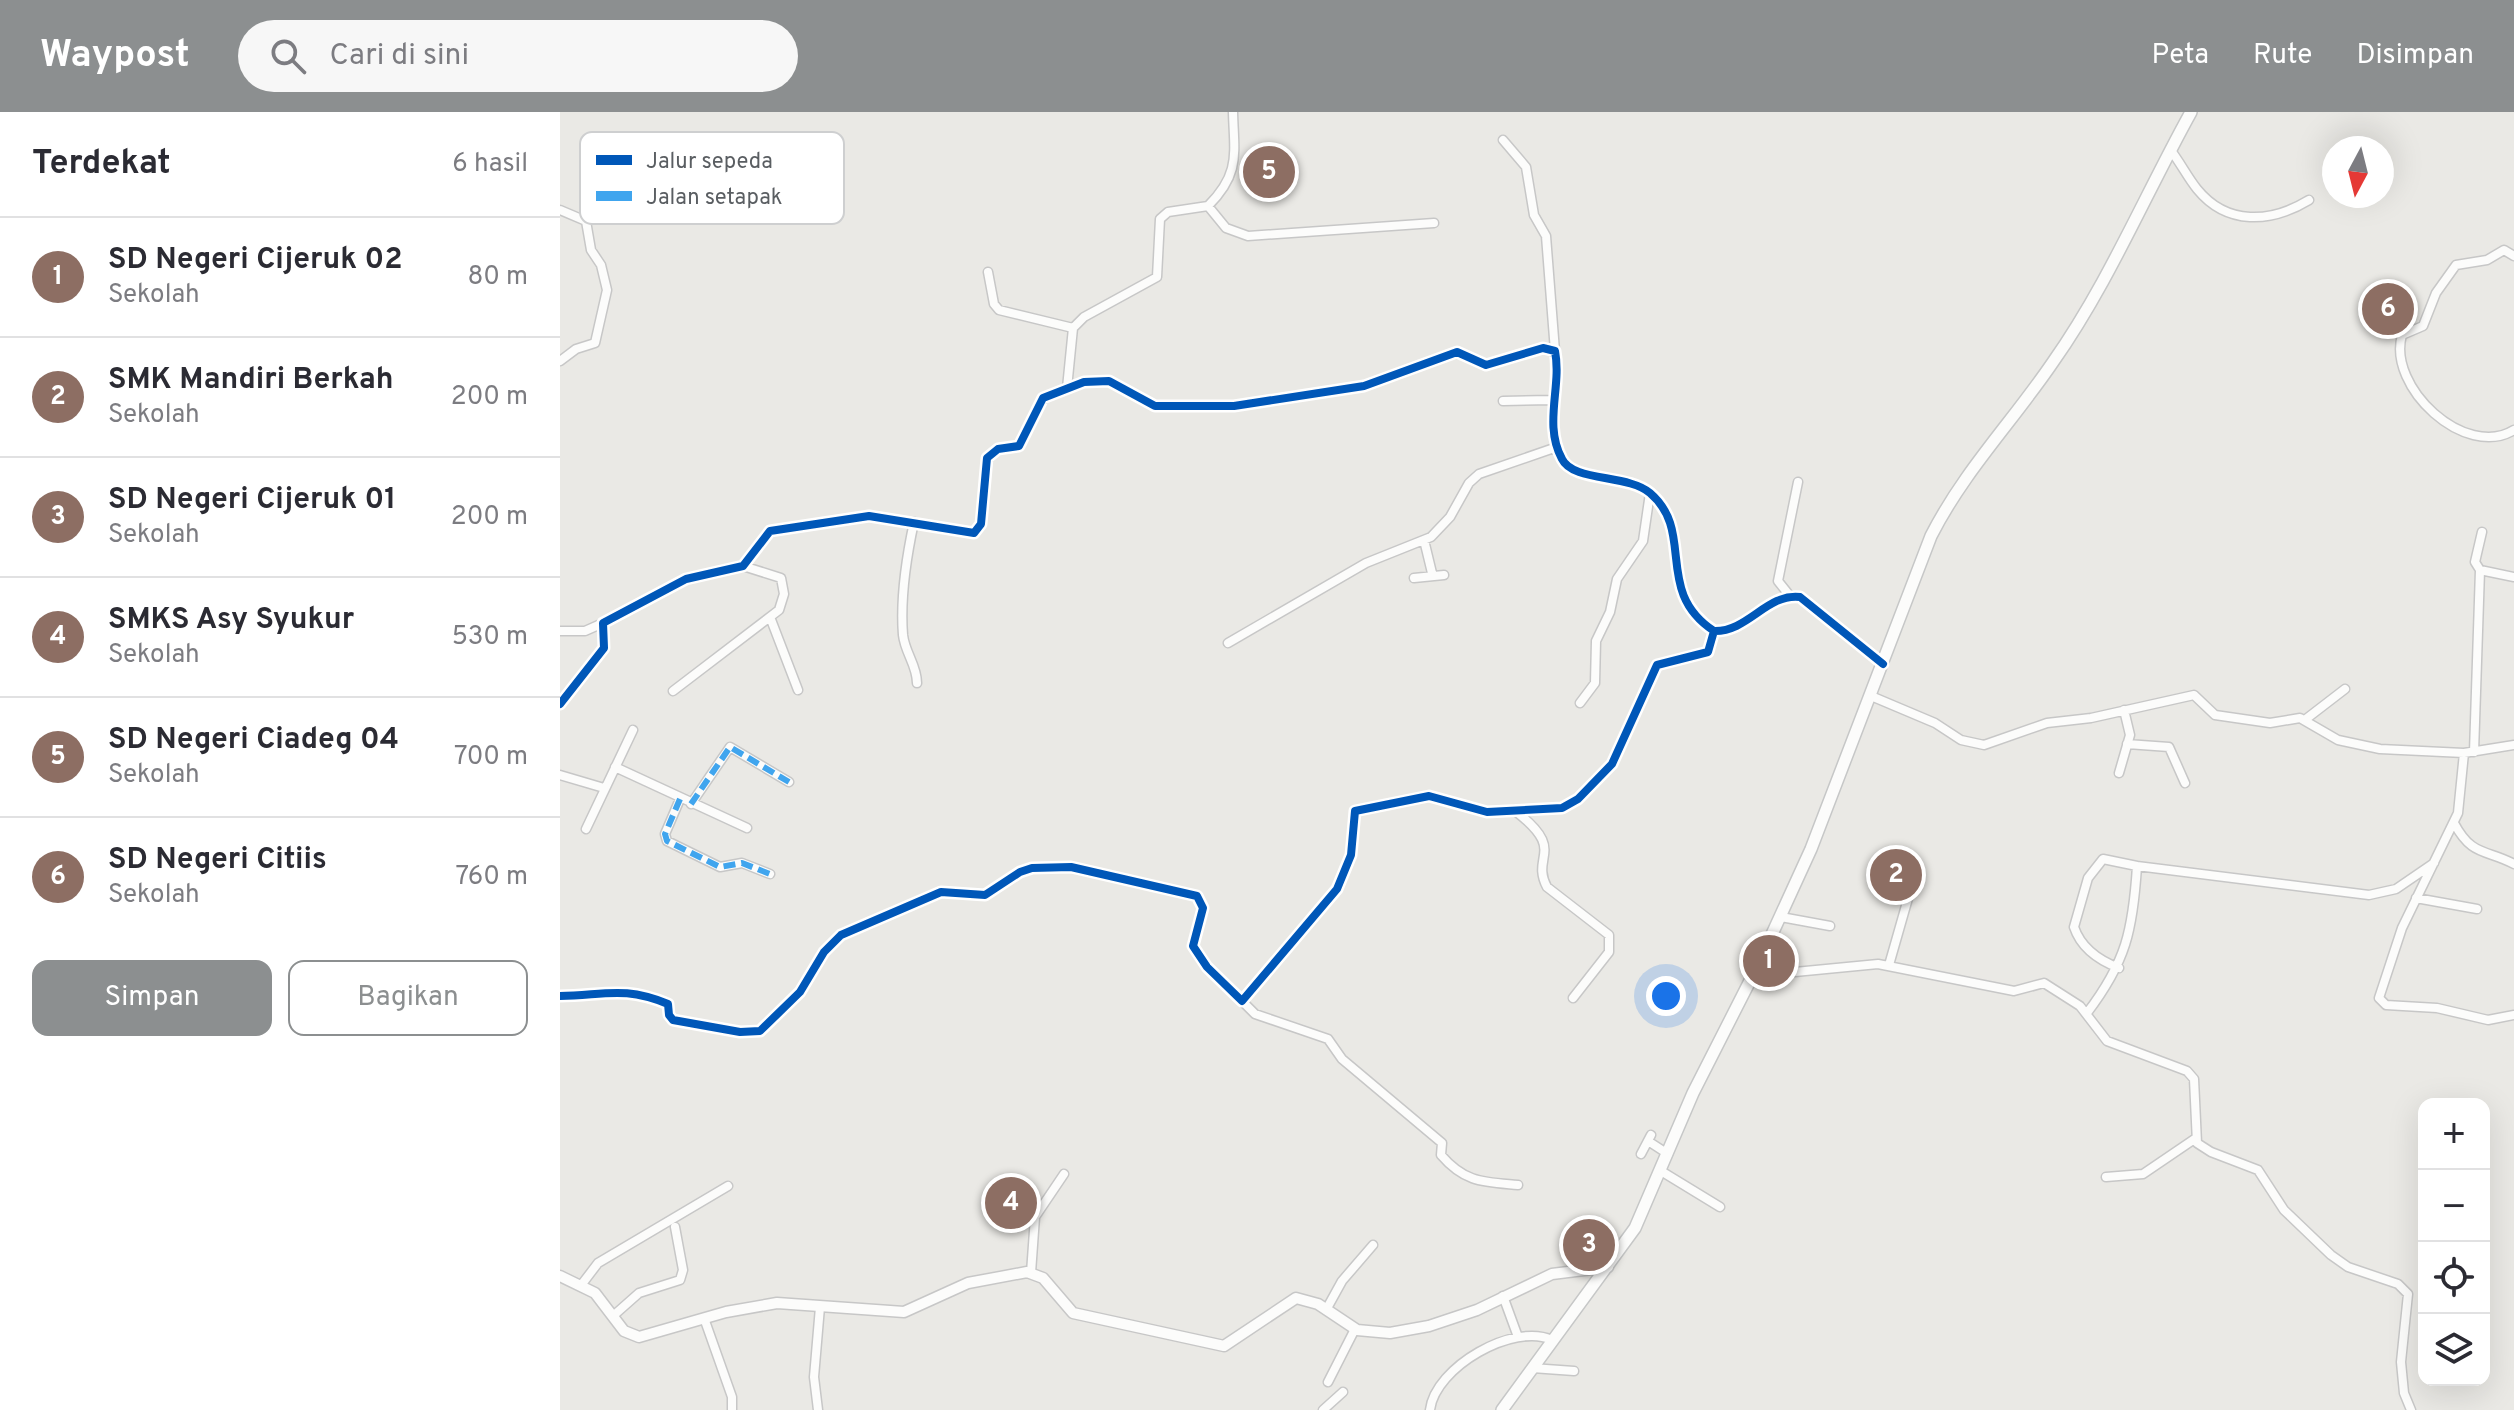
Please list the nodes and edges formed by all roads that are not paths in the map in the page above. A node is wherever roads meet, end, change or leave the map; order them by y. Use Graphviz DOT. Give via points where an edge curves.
graph roads {
  1 [pos="1233,112"];
  2 [pos="2191,112"];
  3 [pos="1503,140"];
  4 [pos="2172,152"];
  5 [pos="2309,200"];
  6 [pos="1208,206"];
  7 [pos="560,210"];
  8 [pos="580,218"];
  9 [pos="1434,223"];
  10 [pos="587,224"];
  11 [pos="2514,256"];
  12 [pos="988,272"];
  13 [pos="1073,328"];
  14 [pos="1555,351"];
  15 [pos="560,361"];
  16 [pos="1067,388"];
  17 [pos="1552,400"];
  18 [pos="1503,401"];
  19 [pos="2514,430"];
  20 [pos="1557,447"];
  21 [pos="1798,482"];
  22 [pos="1650,493"];
  23 [pos="914,522"];
  24 [pos="2482,532"];
  25 [pos="1424,540"];
  26 [pos="743,566"];
  27 [pos="2480,570"];
  28 [pos="1432,573"];
  29 [pos="1444,575"];
  30 [pos="2514,577"];
  31 [pos="1414,578"];
  32 [pos="1790,596"];
  33 [pos="770,617"];
  34 [pos="603,623"];
  35 [pos="560,631"];
  36 [pos="1714,631"];
  37 [pos="1228,643"];
  38 [pos="1883,664"];
  39 [pos="917,683"];
  40 [pos="2345,689"];
  41 [pos="798,690"];
  42 [pos="673,691"];
  43 [pos="1871,696"];
  44 [pos="1580,703"];
  45 [pos="560,704"];
  46 [pos="2127,716"];
  47 [pos="2306,719"];
  48 [pos="633,730"];
  49 [pos="2127,744"];
  50 [pos="2514,745"];
  51 [pos="2469,752"];
  52 [pos="615,767"];
  53 [pos="2119,773"];
  54 [pos="560,775"];
  55 [pos="789,782"];
  56 [pos="2185,783"];
  57 [pos="604,788"];
  58 [pos="680,799"];
  59 [pos="691,804"];
  60 [pos="1514,810"];
  61 [pos="2454,823"];
  62 [pos="747,828"];
  63 [pos="586,829"];
  64 [pos="2435,863"];
  65 [pos="2514,864"];
  66 [pos="2137,866"];
  67 [pos="770,874"];
  68 [pos="1911,888"];
  69 [pos="2416,898"];
  70 [pos="2477,909"];
  71 [pos="1781,917"];
  72 [pos="1830,926"];
  73 [pos="1889,965"];
  74 [pos="1757,967"];
  75 [pos="2119,968"];
  76 [pos="560,996"];
  77 [pos="1573,998"];
  78 [pos="1242,1001"];
  79 [pos="2087,1013"];
  80 [pos="2514,1015"];
  81 [pos="2196,1138"];
  82 [pos="1641,1154"];
  83 [pos="1668,1154"];
  84 [pos="1661,1171"];
  85 [pos="1064,1174"];
  86 [pos="2106,1177"];
  87 [pos="1518,1185"];
  88 [pos="728,1186"];
  89 [pos="1720,1207"];
  90 [pos="675,1227"];
  91 [pos="1373,1245"];
  92 [pos="1608,1267"];
  93 [pos="1031,1273"];
  94 [pos="560,1276"];
  95 [pos="582,1284"];
  96 [pos="1503,1296"];
  97 [pos="820,1307"];
  98 [pos="1322,1307"];
  99 [pos="613,1316"];
  100 [pos="704,1318"];
  101 [pos="1355,1329"];
  102 [pos="1518,1337"];
  103 [pos="1552,1340"];
  104 [pos="1532,1368"];
  105 [pos="1574,1371"];
  106 [pos="1328,1382"];
  107 [pos="1343,1392"];
  108 [pos="732,1410"];
  109 [pos="818,1410"];
  110 [pos="1323,1410"];
  111 [pos="1430,1410"];
  112 [pos="1502,1410"];
  113 [pos="2411,1410"];
  1 -- 6 [label="street" via="1236,161"];
  2 -- 4 [label="main road"];
  3 -- 14 [label="street" via="1526,167 1534,215 1546,236"];
  4 -- 5 [label="street" via="2195,187 2228,213 2270,217"];
  4 -- 38 [label="main road" via="2054,362 1952,495 1919,565"];
  6 -- 9 [label="street" via="1226,228 1248,236"];
  6 -- 13 [label="street" via="1168,212 1160,219 1157,277"];
  7 -- 8 [label="street"];
  10 -- 15 [label="street" via="607,290 595,343"];
  11 -- 19 [label="street" via="2504,250 2487,260 2456,265 2436,293 2423,326 2402,335 2399,365 2411,388 2456,430 2494,440"];
  12 -- 13 [label="street" via="999,310"];
  13 -- 16 [label="street"];
  14 -- 16 [label="street" via="1543,348 1486,365 1457,352 1364,386 1234,406 1155,406 1102,380"];
  14 -- 17 [label="street"];
  16 -- 23 [label="street" via="1036,406 1023,442 987,458 981,524 974,533"];
  17 -- 18 [label="street"];
  17 -- 20 [label="street"];
  20 -- 22 [label="street" via="1567,468"];
  20 -- 25 [label="street" via="1474,477 1450,517"];
  21 -- 32 [label="street" via="1778,581"];
  22 -- 36 [label="street" via="1675,535 1676,574 1684,596 1700,621"];
  22 -- 44 [label="street" via="1643,541 1617,579 1596,641 1595,683"];
  23 -- 26 [label="street" via="853,516 770,531"];
  23 -- 39 [label="street" via="903,576 903,632"];
  24 -- 27 [label="street" via="2475,562"];
  25 -- 28 [label="street"];
  25 -- 37 [label="street" via="1366,563"];
  26 -- 33 [label="street" via="781,578 784,594 779,610"];
  26 -- 34 [label="street" via="686,579"];
  27 -- 30 [label="street"];
  27 -- 51 [label="street"];
  28 -- 29 [label="street"];
  28 -- 31 [label="street"];
  32 -- 36 [label="street" via="1739,626"];
  32 -- 38 [label="street" via="1811,602"];
  33 -- 41 [label="street"];
  33 -- 42 [label="street"];
  34 -- 35 [label="street" via="575,633"];
  34 -- 45 [label="street" via="604,648"];
  36 -- 60 [label="street" via="1708,652 1657,665 1612,764 1578,799 1562,808"];
  38 -- 43 [label="main road"];
  40 -- 47 [label="street"];
  43 -- 46 [label="street" via="1978,744 2047,723"];
  43 -- 71 [label="main road"];
  46 -- 47 [label="street" via="2187,695 2198,696 2217,716 2257,722"];
  46 -- 49 [label="street"];
  47 -- 51 [label="street" via="2332,737 2356,744"];
  48 -- 52 [label="street"];
  49 -- 53 [label="street"];
  49 -- 56 [label="street" via="2169,747"];
  50 -- 51 [label="street"];
  51 -- 61 [label="street"];
  52 -- 57 [label="street"];
  52 -- 58 [label="street"];
  54 -- 57 [label="street"];
  55 -- 59 [label="street" via="730,747"];
  57 -- 63 [label="street"];
  58 -- 59 [label="street"];
  58 -- 67 [label="street" via="667,841 720,867 742,863"];
  59 -- 62 [label="street"];
  60 -- 77 [label="street" via="1547,845 1547,887 1609,935 1609,952"];
  60 -- 78 [label="street" via="1471,810 1429,796 1355,811 1351,855 1337,889"];
  61 -- 64 [label="street"];
  61 -- 65 [label="street" via="2478,851"];
  64 -- 66 [label="street" via="2396,889 2369,895"];
  64 -- 69 [label="street"];
  66 -- 75 [label="street" via="2134,922"];
  66 -- 75 [label="street" via="2099,861 2088,878 2074,927 2100,961"];
  68 -- 73 [label="street"];
  69 -- 70 [label="street"];
  69 -- 80 [label="street" via="2379,995 2382,1003 2488,1020"];
  71 -- 72 [label="street"];
  71 -- 74 [label="main road"];
  73 -- 74 [label="street" via="1795,972"];
  73 -- 79 [label="street" via="2009,990 2044,983"];
  74 -- 83 [label="main road"];
  75 -- 79 [label="street"];
  76 -- 78 [label="street" via="650,994 668,1004 673,1020 760,1031 800,992 841,935 941,892 985,895 1020,872 1064,866 1197,896 1203,908 1193,946"];
  78 -- 87 [label="street" via="1255,1014 1330,1041 1342,1059 1442,1143 1441,1155 1464,1176"];
  79 -- 81 [label="street" via="2107,1041 2192,1075"];
  81 -- 86 [label="street" via="2143,1174"];
  81 -- 113 [label="street" via="2203,1148 2258,1170 2284,1210 2340,1262 2404,1289 2409,1298 2402,1374"];
  82 -- 83 [label="street" via="1650,1138"];
  83 -- 84 [label="main road"];
  84 -- 89 [label="street"];
  84 -- 92 [label="main road" via="1635,1228"];
  85 -- 93 [label="street" via="1035,1217"];
  88 -- 95 [label="street" via="598,1263"];
  90 -- 99 [label="street" via="680,1280 642,1291"];
  91 -- 98 [label="street"];
  92 -- 96 [label="street" via="1559,1272"];
  92 -- 103 [label="main road"];
  93 -- 97 [label="street" via="968,1283 904,1312"];
  93 -- 98 [label="street" via="1043,1278 1073,1313 1221,1346 1287,1301 1306,1299"];
  94 -- 95 [label="street"];
  95 -- 99 [label="street"];
  96 -- 101 [label="street" via="1429,1326 1380,1333"];
  96 -- 102 [label="street"];
  97 -- 100 [label="street" via="777,1303"];
  97 -- 109 [label="street" via="814,1377"];
  98 -- 101 [label="street"];
  99 -- 100 [label="street" via="624,1331 639,1337"];
  100 -- 108 [label="street"];
  101 -- 106 [label="street"];
  102 -- 103 [label="street" via="1536,1333"];
  102 -- 111 [label="street" via="1466,1359 1437,1390"];
  103 -- 104 [label="main road"];
  104 -- 105 [label="street"];
  104 -- 112 [label="main road"];
  107 -- 110 [label="street"];
}
